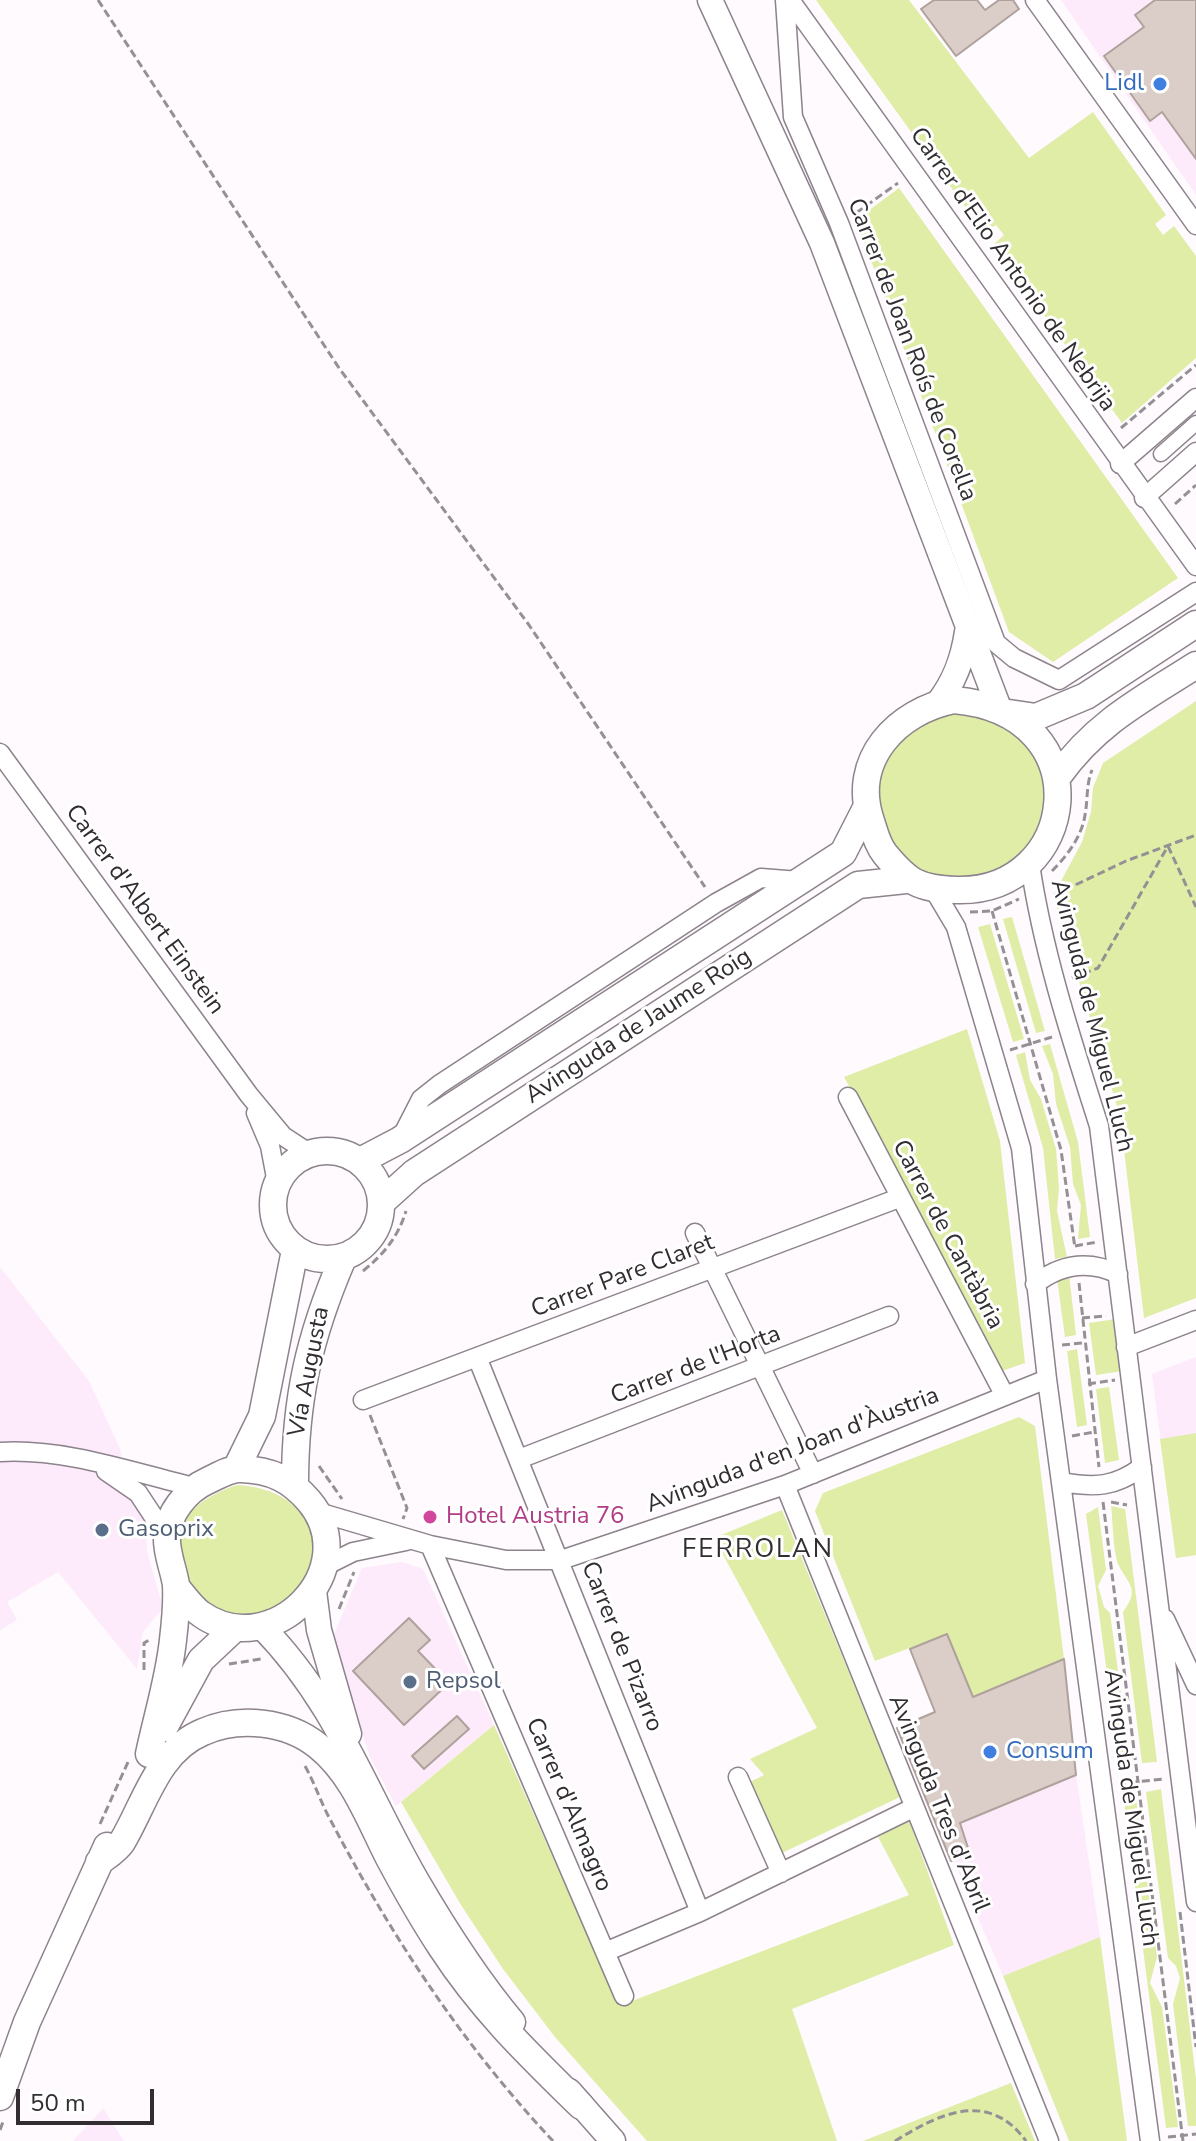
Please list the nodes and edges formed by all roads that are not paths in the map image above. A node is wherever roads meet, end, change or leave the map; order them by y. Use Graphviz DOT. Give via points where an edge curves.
graph roads {
  1 [pos="710,0"];
  2 [pos="788,0"];
  3 [pos="1035,0"];
  4 [pos="1196,225"];
  5 [pos="1196,398"];
  6 [pos="1196,423"];
  7 [pos="1196,452"];
  8 [pos="1161,454"];
  9 [pos="1120,464"];
  10 [pos="1144,498"];
  11 [pos="1196,566"];
  12 [pos="1196,592"];
  13 [pos="1196,624"];
  14 [pos="967,629"];
  15 [pos="1196,665"];
  16 [pos="938,703"];
  17 [pos="1004,710"];
  18 [pos="0,753"];
  19 [pos="1059,775"];
  20 [pos="866,808"];
  21 [pos="906,880"];
  22 [pos="799,881"];
  23 [pos="1033,886"];
  24 [pos="934,890"];
  25 [pos="249,1095"];
  26 [pos="848,1097"];
  27 [pos="400,1140"];
  28 [pos="309,1153"];
  29 [pos="360,1161"];
  30 [pos="277,1183"];
  31 [pos="899,1198"];
  32 [pos="395,1204"];
  33 [pos="695,1233"];
  34 [pos="295,1250"];
  35 [pos="353,1265"];
  36 [pos="712,1269"];
  37 [pos="1118,1274"];
  38 [pos="1035,1284"];
  39 [pos="889,1316"];
  40 [pos="1196,1320"];
  41 [pos="1126,1347"];
  42 [pos="477,1357"];
  43 [pos="760,1367"];
  44 [pos="1047,1379"];
  45 [pos="1005,1396"];
  46 [pos="363,1400"];
  47 [pos="0,1452"];
  48 [pos="519,1459"];
  49 [pos="98,1464"];
  50 [pos="1142,1467"];
  51 [pos="236,1469"];
  52 [pos="813,1474"];
  53 [pos="1062,1482"];
  54 [pos="295,1484"];
  55 [pos="785,1485"];
  56 [pos="194,1487"];
  57 [pos="318,1512"];
  58 [pos="167,1537"];
  59 [pos="421,1543"];
  60 [pos="561,1560"];
  61 [pos="325,1566"];
  62 [pos="176,1587"];
  63 [pos="314,1591"];
  64 [pos="1162,1613"];
  65 [pos="262,1627"];
  66 [pos="235,1628"];
  67 [pos="1188,1640"];
  68 [pos="1165,1658"];
  69 [pos="1196,1685"];
  70 [pos="149,1754"];
  71 [pos="355,1756"];
  72 [pos="738,1777"];
  73 [pos="913,1808"];
  74 [pos="99,1862"];
  75 [pos="781,1873"];
  76 [pos="1196,1902"];
  77 [pos="700,1912"];
  78 [pos="605,1952"];
  79 [pos="624,1996"];
  80 [pos="0,2097"];
  81 [pos="581,2106"];
  82 [pos="1155,2139"];
  83 [pos="613,2141"];
  84 [pos="1049,2141"];
  1 -- 14 [label="street" via="822,243"];
  2 -- 9 [label="street, Carrer d'Elio Antonio de Nebrija"];
  2 -- 12 [label="street, Carrer de Joan Roís de Corella" via="793,117 839,223 996,643 1059,680"];
  3 -- 4 [label="street"];
  5 -- 9 [label="street"];
  6 -- 8 [label="street"];
  7 -- 10 [label="street"];
  9 -- 10 [label="street, Carrer d'Elio Antonio de Nebrija"];
  10 -- 11 [label="street, Carrer d'Elio Antonio de Nebrija"];
  13 -- 17 [label="main road" via="1086,696 1036,717"];
  14 -- 16 [label="street" via="964,655"];
  14 -- 17 [label="street"];
  15 -- 19 [label="main road" via="1105,724 1082,743"];
  16 -- 17 [label="main road" via="954,700"];
  16 -- 20 [label="main road" via="896,725 878,746 866,779"];
  17 -- 19 [label="main road" via="1024,722"];
  18 -- 25 [label="street, Carrer d'Albert Einstein"];
  19 -- 23 [label="main road" via="1051,830"];
  20 -- 21 [label="main road" via="879,847"];
  20 -- 22 [label="main road, Avinguda de Jaume Roig" via="843,853"];
  21 -- 24 [label="main road"];
  21 -- 32 [label="main road, Avinguda de Jaume Roig" via="858,885 414,1173"];
  22 -- 27 [label="main road, Avinguda de Jaume Roig"];
  22 -- 27 [label="street" via="761,878 716,903 440,1084 421,1099"];
  23 -- 24 [label="main road" via="1010,880 980,891"];
  23 -- 37 [label="street, Avinguda de Miguel Lluch" via="1069,1032 1099,1126"];
  24 -- 38 [label="street, Avinguda de Miguel Lluch" via="950,913 1021,1148"];
  25 -- 28 [label="street, Carrer d'Albert Einstein" via="283,1136"];
  25 -- 30 [label="street, Carrer d'Albert Einstein" via="270,1146"];
  26 -- 31 [label="street, Carrer de Cantàbria"];
  27 -- 29 [label="main road, Avinguda de Jaume Roig"];
  28 -- 29 [label="main road" via="335,1151"];
  28 -- 30 [label="main road" via="290,1165"];
  29 -- 32 [label="main road"];
  30 -- 34 [label="main road" via="275,1219"];
  31 -- 36 [label="street, Carrer Pare Claret"];
  31 -- 45 [label="street, Carrer de Cantàbria"];
  32 -- 35 [label="main road"];
  33 -- 36 [label="street"];
  34 -- 35 [label="main road"];
  34 -- 51 [label="main road" via="262,1416"];
  35 -- 54 [label="main road" via="318,1316 295,1423"];
  36 -- 42 [label="street, Carrer Pare Claret"];
  36 -- 43 [label="street"];
  37 -- 38 [label="street" via="1076,1255"];
  37 -- 41 [label="street, Avinguda de Miguel Lluch"];
  38 -- 44 [label="street, Avinguda de Miguel Lluch"];
  39 -- 43 [label="street, Carrer de l'Horta"];
  40 -- 41 [label="street"];
  41 -- 50 [label="street, Avinguda de Miguel Lluch"];
  42 -- 46 [label="street, Carrer Pare Claret"];
  42 -- 48 [label="street, Carrer de Pizarro"];
  43 -- 48 [label="street, Carrer de l'Horta"];
  43 -- 52 [label="street"];
  44 -- 45 [label="street, Avinguda d'en Joan d'Àustria"];
  44 -- 53 [label="street, Avinguda de Miguel Lluch"];
  45 -- 52 [label="street, Avinguda d'en Joan d'Àustria"];
  47 -- 49 [label="street"];
  48 -- 60 [label="street, Carrer de Pizarro"];
  49 -- 56 [label="street"];
  49 -- 58 [label="street" via="138,1493"];
  50 -- 53 [label="street" via="1119,1483 1101,1487"];
  50 -- 64 [label="street, Avinguda de Miguel Lluch"];
  51 -- 54 [label="main road" via="267,1471"];
  51 -- 56 [label="main road"];
  52 -- 55 [label="street, Avinguda d'en Joan d'Àustria"];
  53 -- 82 [label="street, Avinguda de Miguel Lluch"];
  54 -- 57 [label="main road"];
  55 -- 60 [label="street, Avinguda d'en Joan d'Àustria"];
  55 -- 73 [label="street, Avinguda Tres d'Abril"];
  56 -- 58 [label="main road" via="176,1509"];
  57 -- 59 [label="street, Avinguda d'en Joan d'Àustria"];
  57 -- 61 [label="main road" via="326,1538"];
  58 -- 62 [label="main road"];
  59 -- 60 [label="street, Avinguda d'en Joan d'Àustria" via="506,1560"];
  59 -- 61 [label="street, Avinguda d'en Joan d'Àustria" via="353,1552"];
  59 -- 78 [label="street, Carrer d'Almagro"];
  60 -- 77 [label="street, Carrer de Pizarro"];
  61 -- 63 [label="main road"];
  62 -- 66 [label="main road" via="201,1614"];
  62 -- 70 [label="main road" via="173,1643"];
  63 -- 65 [label="main road" via="292,1615"];
  63 -- 71 [label="street" via="319,1630"];
  64 -- 67 [label="street"];
  64 -- 68 [label="street, Avinguda de Miguel Lluch"];
  65 -- 66 [label="main road"];
  65 -- 71 [label="street" via="287,1653"];
  66 -- 70 [label="main road" via="201,1660"];
  67 -- 68 [label="street"];
  67 -- 69 [label="street"];
  68 -- 76 [label="street, Avinguda de Miguel Lluch"];
  70 -- 74 [label="main road"];
  71 -- 81 [label="street" via="417,1880 452,1936 505,2013"];
  72 -- 75 [label="street"];
  73 -- 75 [label="street"];
  73 -- 84 [label="street, Avinguda Tres d'Abril"];
  74 -- 80 [label="main road" via="27,2022"];
  74 -- 81 [label="main road" via="120,1845 151,1783 174,1752 203,1732 245,1722 284,1726 317,1745 349,1778 405,1889 442,1948 497,2024"];
  75 -- 77 [label="street"];
  77 -- 78 [label="street"];
  78 -- 79 [label="street, Carrer d'Almagro"];
  81 -- 83 [label="street"];
}
